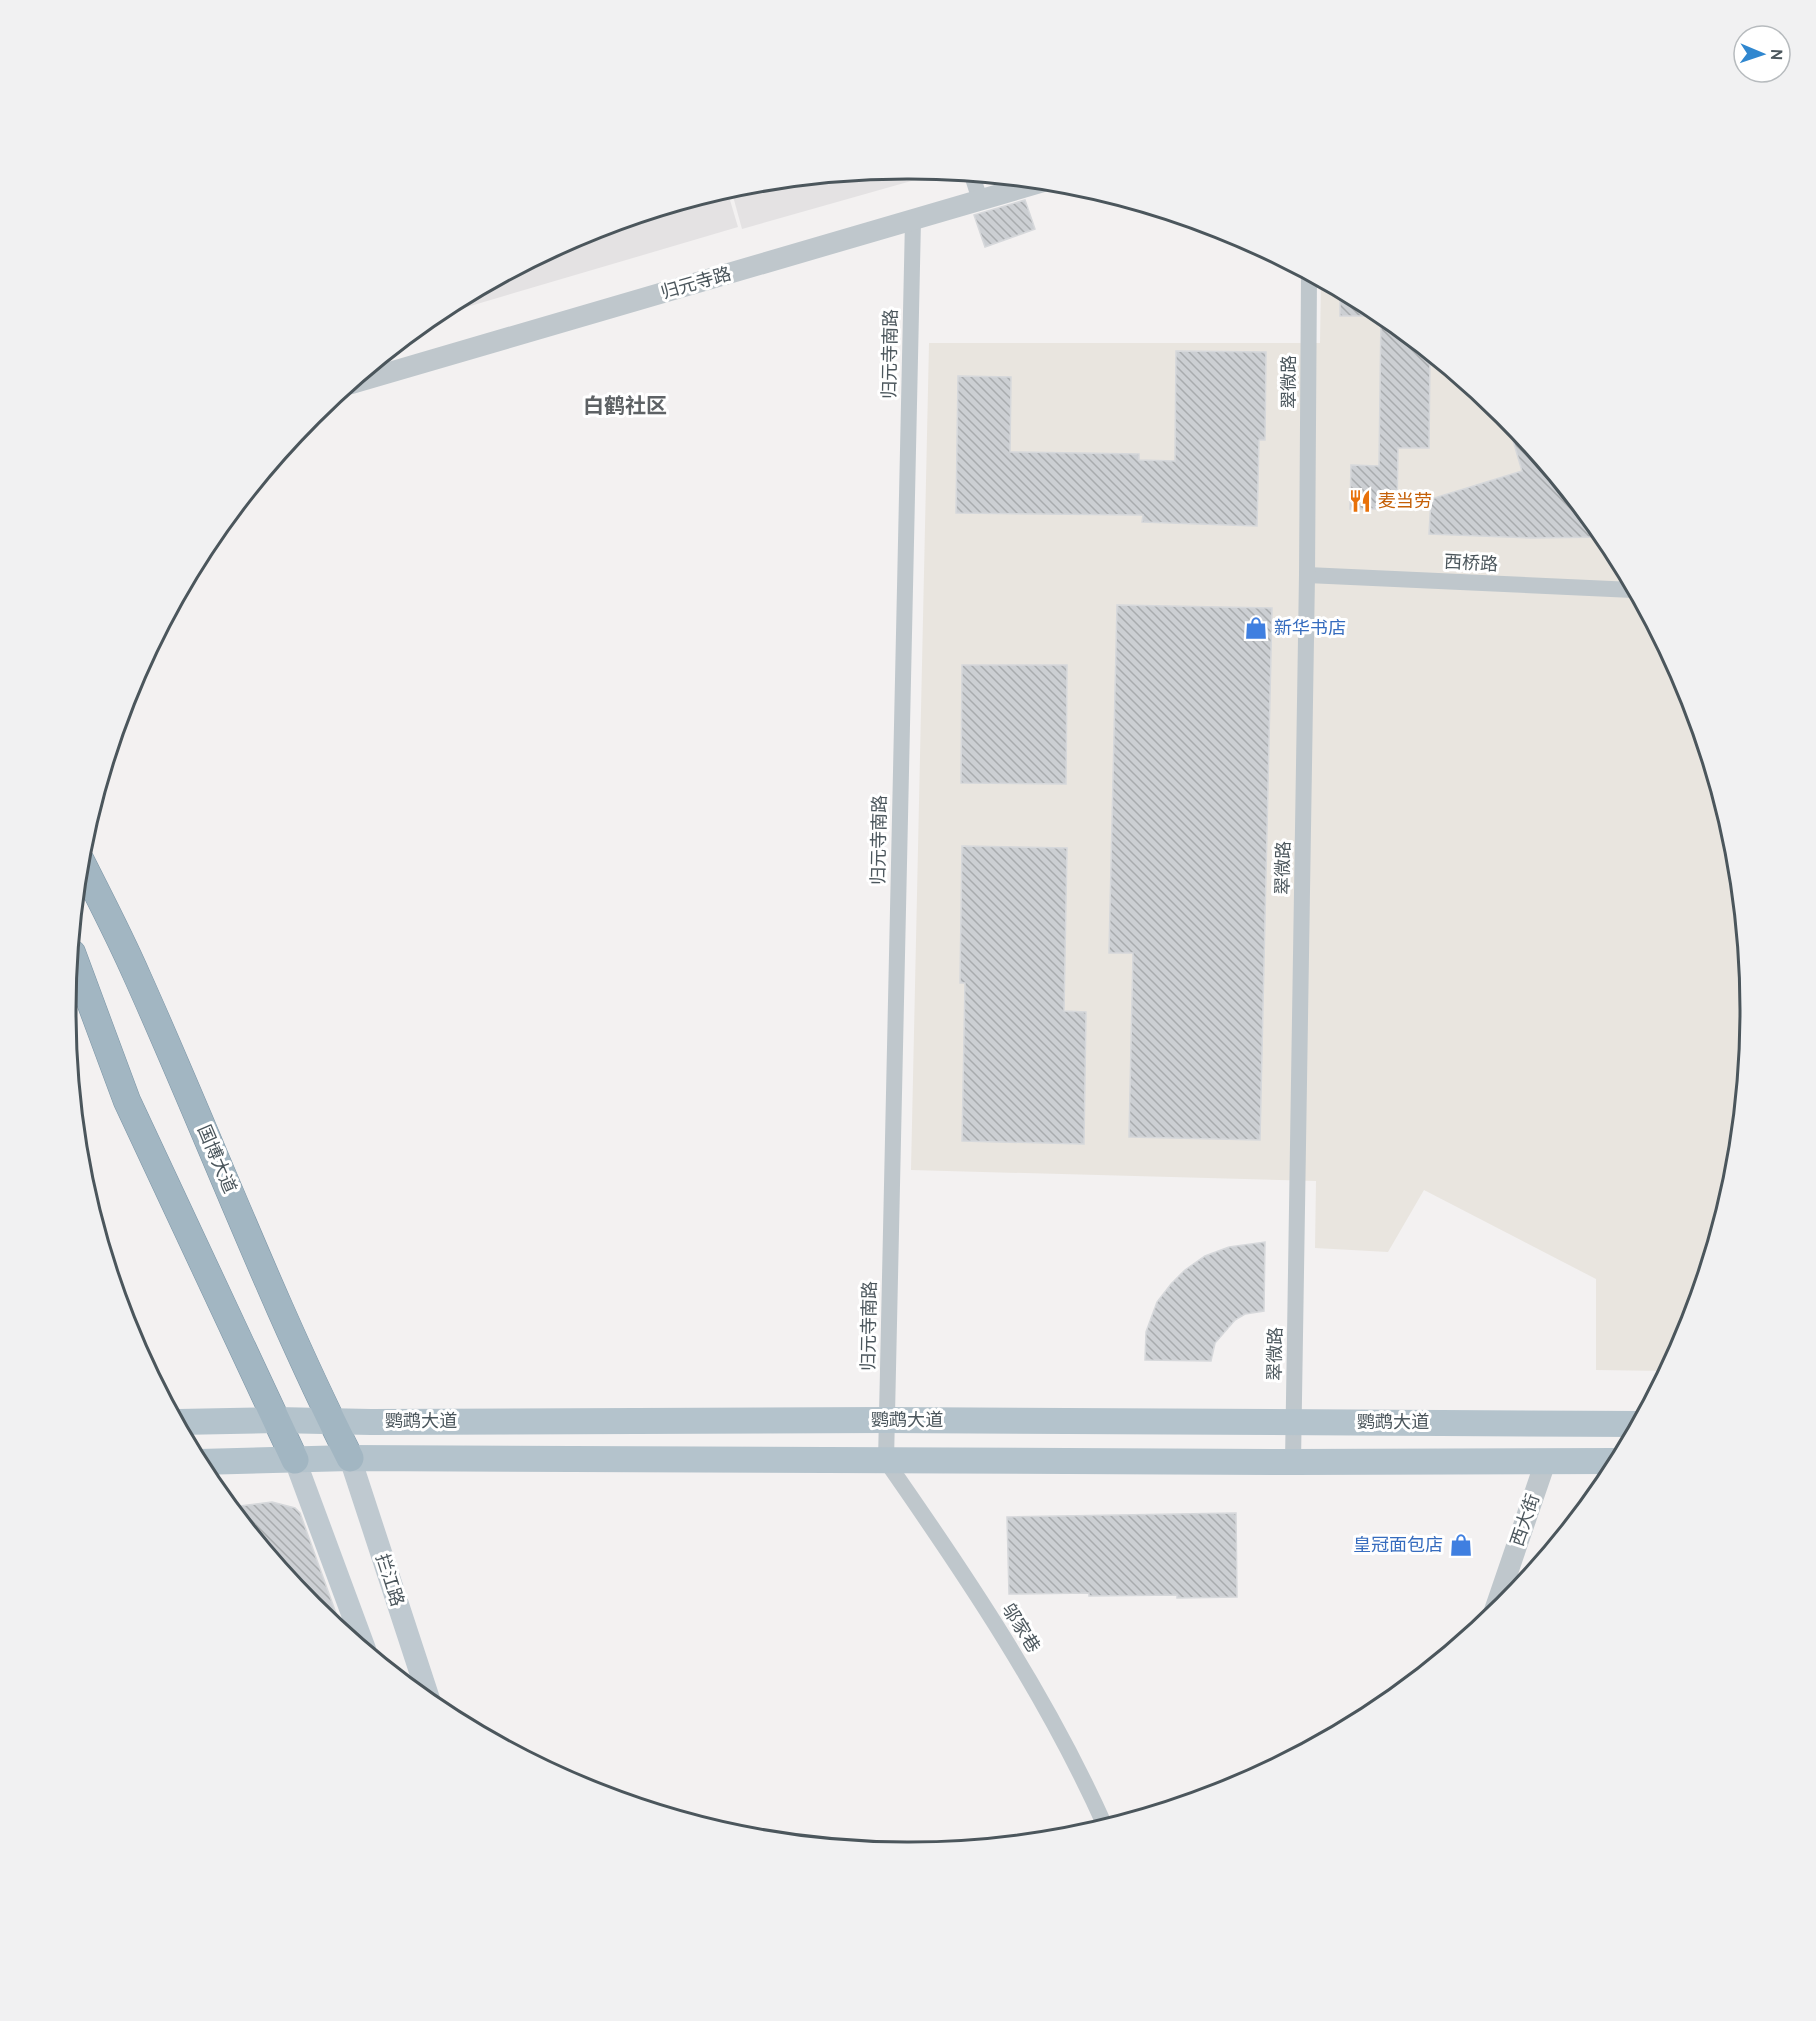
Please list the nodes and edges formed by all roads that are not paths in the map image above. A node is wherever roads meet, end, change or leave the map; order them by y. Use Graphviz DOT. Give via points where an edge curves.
graph roads {
  1 [pos="974,182"];
  2 [pos="1024,187"];
  3 [pos="980,200"];
  4 [pos="913,220"];
  5 [pos="1309,282"];
  6 [pos="368,379"];
  7 [pos="1307,575"];
  8 [pos="1625,590"];
  9 [pos="88,875"];
  10 [pos="78,968"];
  11 [pos="77,994"];
  12 [pos="111,1059"];
  13 [pos="276,1420"];
  14 [pos="886,1420"];
  15 [pos="332,1421"];
  16 [pos="186,1422"];
  17 [pos="1293,1422"];
  18 [pos="1629,1424"];
  19 [pos="350,1458"];
  20 [pos="296,1460"];
  21 [pos="1546,1460"];
  22 [pos="886,1461"];
  23 [pos="1606,1461"];
  24 [pos="211,1462"];
  25 [pos="1293,1462"];
  26 [pos="1500,1593"];
  27 [pos="361,1637"];
  28 [pos="425,1687"];
  29 [pos="1102,1819"];
  1 -- 3 [label="street"];
  2 -- 3 [label="street, 归元寺路"];
  3 -- 4 [label="street, 归元寺路"];
  4 -- 6 [label="street, 归元寺路"];
  4 -- 14 [label="street, 归元寺南路"];
  5 -- 7 [label="street, 翠微路"];
  7 -- 8 [label="street, 西桥路"];
  7 -- 17 [label="street, 翠微路"];
  9 -- 15 [label="highway, 国博大道" via="136,974"];
  10 -- 12 [label="highway"];
  11 -- 12 [label="street"];
  12 -- 13 [label="highway"];
  13 -- 15 [label="main road, 鹦鹉大道"];
  13 -- 16 [label="main road, 鹦鹉大道"];
  13 -- 20 [label="highway"];
  14 -- 15 [label="main road, 鹦鹉大道"];
  14 -- 17 [label="main road, 鹦鹉大道"];
  14 -- 22 [label="street, 归元寺南路"];
  15 -- 19 [label="highway, 国博大道"];
  17 -- 18 [label="main road, 鹦鹉大道"];
  17 -- 25 [label="street, 翠微路"];
  19 -- 20 [label="main road, 鹦鹉大道"];
  19 -- 22 [label="main road, 鹦鹉大道"];
  19 -- 28 [label="main road, 拦江路"];
  20 -- 24 [label="main road, 鹦鹉大道"];
  20 -- 27 [label="main road"];
  21 -- 23 [label="main road, 鹦鹉大道"];
  21 -- 25 [label="main road, 鹦鹉大道"];
  21 -- 26 [label="street, 西大街"];
  22 -- 25 [label="main road, 鹦鹉大道"];
  22 -- 29 [label="street, 邬家巷" via="1024,1669"];
}
